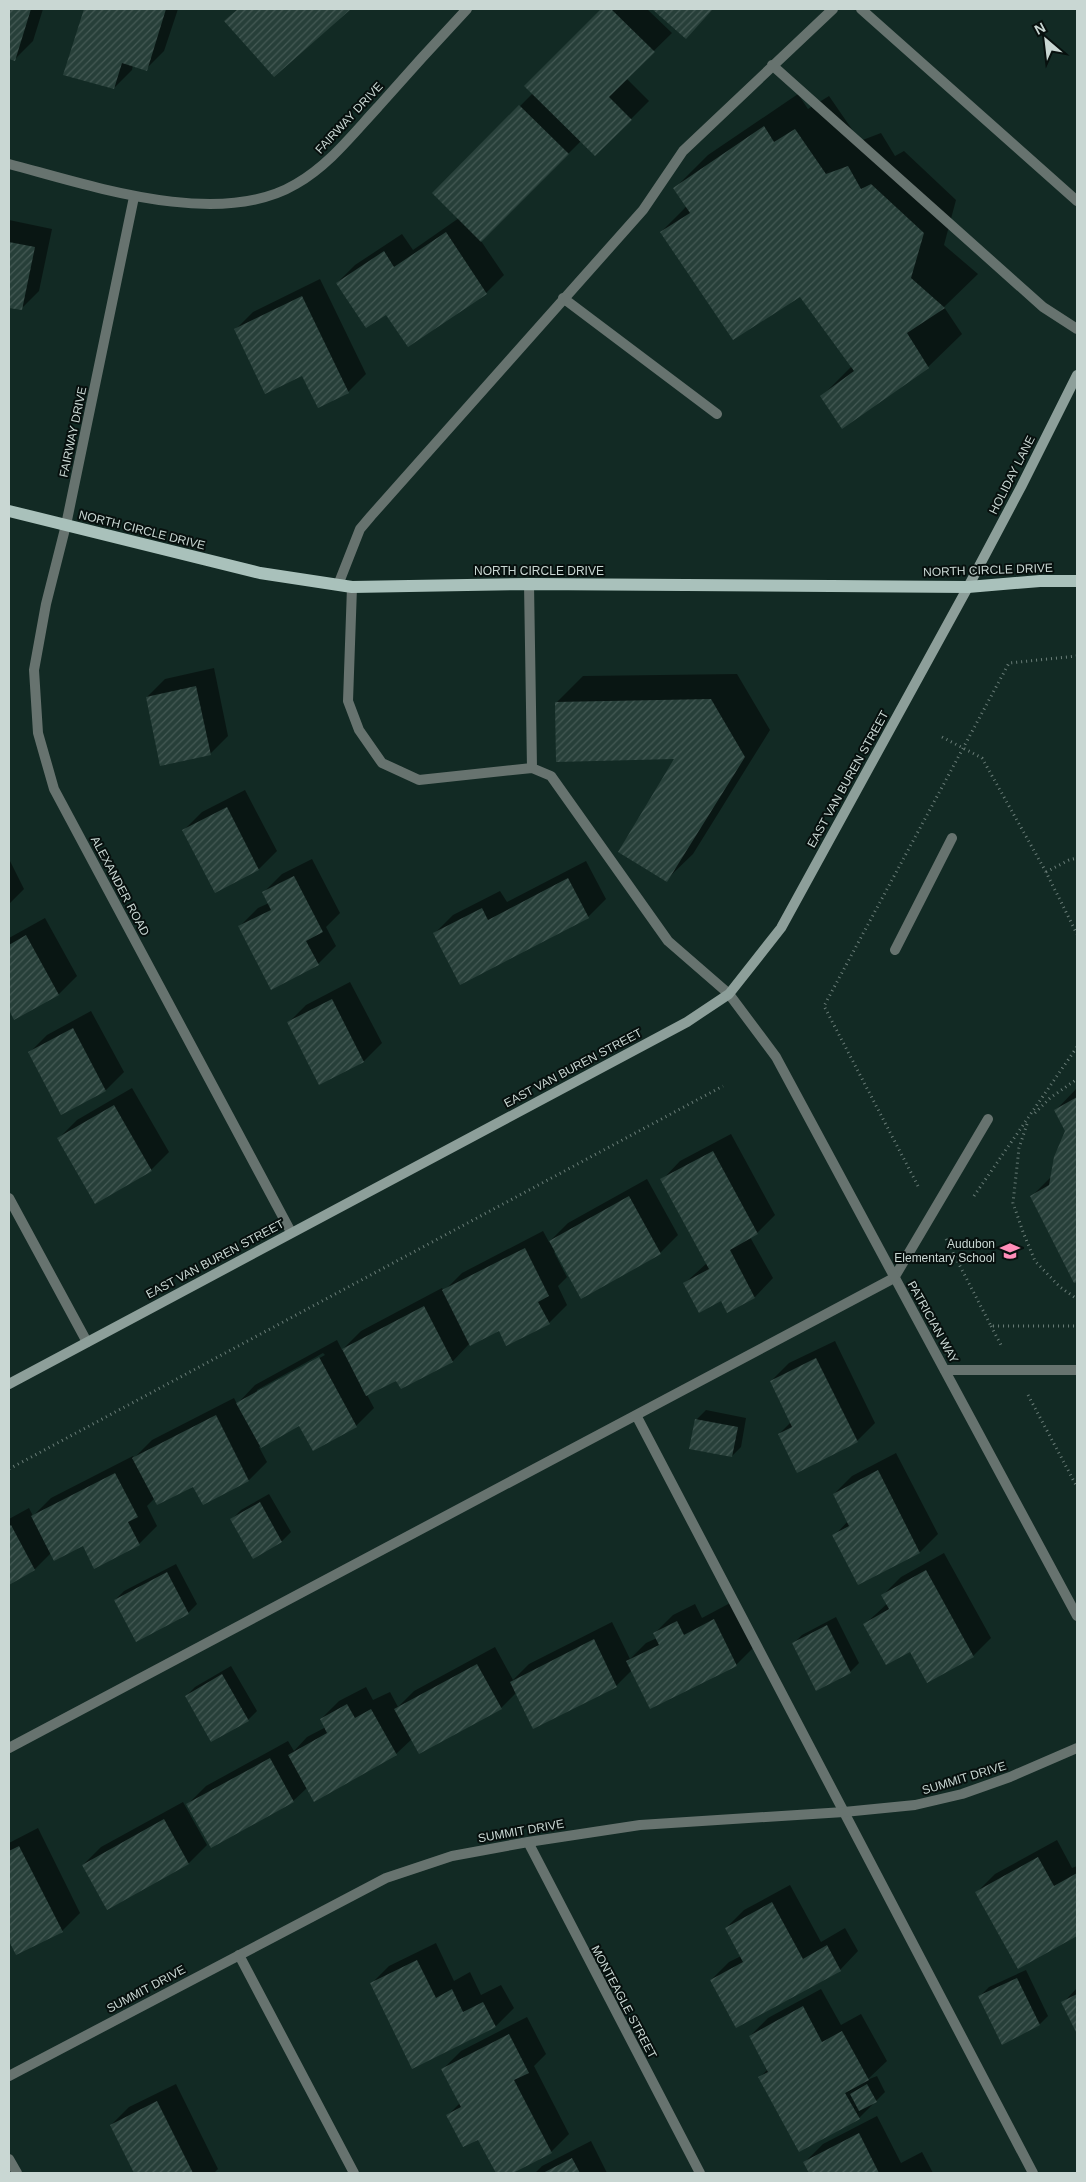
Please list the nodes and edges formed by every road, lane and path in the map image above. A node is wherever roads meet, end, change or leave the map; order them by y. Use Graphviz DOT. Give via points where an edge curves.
graph roads {
  1 [pos="467,9"];
  2 [pos="833,9"];
  3 [pos="861,9"];
  4 [pos="772,65"];
  5 [pos="9,164"];
  6 [pos="134,197"];
  7 [pos="1077,201"];
  8 [pos="563,298"];
  9 [pos="1077,329"];
  10 [pos="1077,375"];
  11 [pos="717,414"];
  12 [pos="9,511"];
  13 [pos="66,525"];
  14 [pos="1077,582"];
  15 [pos="529,584"];
  16 [pos="338,585"];
  17 [pos="352,586"];
  18 [pos="968,587"];
  19 [pos="1077,656"];
  20 [pos="942,737"];
  21 [pos="963,747"];
  22 [pos="532,768"];
  23 [pos="952,838"];
  24 [pos="1077,858"];
  25 [pos="1046,872"];
  26 [pos="1077,934"];
  27 [pos="895,950"];
  28 [pos="729,994"];
  29 [pos="1077,1047"];
  30 [pos="1077,1079"];
  31 [pos="722,1086"];
  32 [pos="988,1119"];
  33 [pos="1029,1120"];
  34 [pos="9,1198"];
  35 [pos="972,1199"];
  36 [pos="933,1213"];
  37 [pos="291,1232"];
  38 [pos="894,1278"];
  39 [pos="1077,1299"];
  40 [pos="991,1326"];
  41 [pos="1077,1326"];
  42 [pos="87,1342"];
  43 [pos="945,1370"];
  44 [pos="1077,1370"];
  45 [pos="1015,1371"];
  46 [pos="9,1384"];
  47 [pos="636,1415"];
  48 [pos="9,1469"];
  49 [pos="1077,1487"];
  50 [pos="1077,1616"];
  51 [pos="9,1748"];
  52 [pos="1077,1748"];
  53 [pos="844,1812"];
  54 [pos="528,1842"];
  55 [pos="238,1955"];
  56 [pos="9,2076"];
  57 [pos="9,2159"];
  58 [pos="16,2173"];
  59 [pos="354,2173"];
  60 [pos="700,2173"];
  61 [pos="1033,2173"];
  1 -- 6 [label="street, FAIRWAY DRIVE" via="330,159 295,185 260,199 225,205"];
  2 -- 4 [label="street"];
  3 -- 7 [label="street"];
  4 -- 8 [label="street" via="683,151 643,210"];
  4 -- 9 [label="street" via="1043,307"];
  5 -- 6 [label="street, FAIRWAY DRIVE"];
  6 -- 13 [label="street, FAIRWAY DRIVE"];
  8 -- 11 [label="street"];
  8 -- 16 [label="street" via="370,516 360,529"];
  10 -- 18 [label="street, HOLIDAY LANE"];
  12 -- 13 [label="main road, NORTH CIRCLE DRIVE"];
  13 -- 16 [label="main road, NORTH CIRCLE DRIVE" via="260,573"];
  13 -- 37 [label="street, ALEXANDER ROAD" via="46,604 34,670 38,733 54,789"];
  14 -- 18 [label="main road, NORTH CIRCLE DRIVE" via="1040,581"];
  15 -- 17 [label="main road, NORTH CIRCLE DRIVE"];
  15 -- 18 [label="main road, NORTH CIRCLE DRIVE"];
  15 -- 22 [label="street"];
  16 -- 17 [label="main road, NORTH CIRCLE DRIVE"];
  17 -- 22 [label="street" via="348,701 358,730 382,763 419,780"];
  18 -- 28 [label="street, EAST VAN BUREN STREET" via="781,928"];
  19 -- 21 [label="path" via="1009,663"];
  20 -- 21 [label="path"];
  21 -- 25 [label="path" via="982,758"];
  21 -- 36 [label="path" via="824,1006"];
  22 -- 28 [label="street, PATRICIAN WAY" via="551,776 668,941"];
  23 -- 27 [label="street"];
  24 -- 25 [label="path"];
  25 -- 26 [label="path"];
  28 -- 37 [label="street, EAST VAN BUREN STREET" via="687,1022"];
  28 -- 38 [label="street, PATRICIAN WAY" via="776,1057"];
  29 -- 33 [label="path"];
  30 -- 33 [label="path" via="1050,1098"];
  31 -- 48 [label="path"];
  32 -- 36 [label="street"];
  33 -- 35 [label="path"];
  33 -- 39 [label="path" via="1019,1148 1013,1203 1035,1261 1060,1287"];
  34 -- 42 [label="street"];
  36 -- 38 [label="street"];
  36 -- 40 [label="path"];
  37 -- 42 [label="street, EAST VAN BUREN STREET"];
  38 -- 43 [label="street, PATRICIAN WAY"];
  38 -- 47 [label="street"];
  40 -- 41 [label="path"];
  40 -- 45 [label="path"];
  42 -- 46 [label="street, EAST VAN BUREN STREET"];
  43 -- 45 [label="street"];
  43 -- 50 [label="street, PATRICIAN WAY"];
  44 -- 45 [label="street"];
  45 -- 49 [label="path"];
  47 -- 51 [label="street"];
  47 -- 53 [label="street"];
  52 -- 53 [label="street, SUMMIT DRIVE" via="1010,1778 962,1794 916,1805"];
  53 -- 54 [label="street, SUMMIT DRIVE" via="640,1825"];
  53 -- 61 [label="street"];
  54 -- 55 [label="street, SUMMIT DRIVE" via="452,1856 386,1878"];
  54 -- 60 [label="street, MONTEAGLE STREET"];
  55 -- 56 [label="street, SUMMIT DRIVE"];
  55 -- 59 [label="street"];
  57 -- 58 [label="street"];
}
